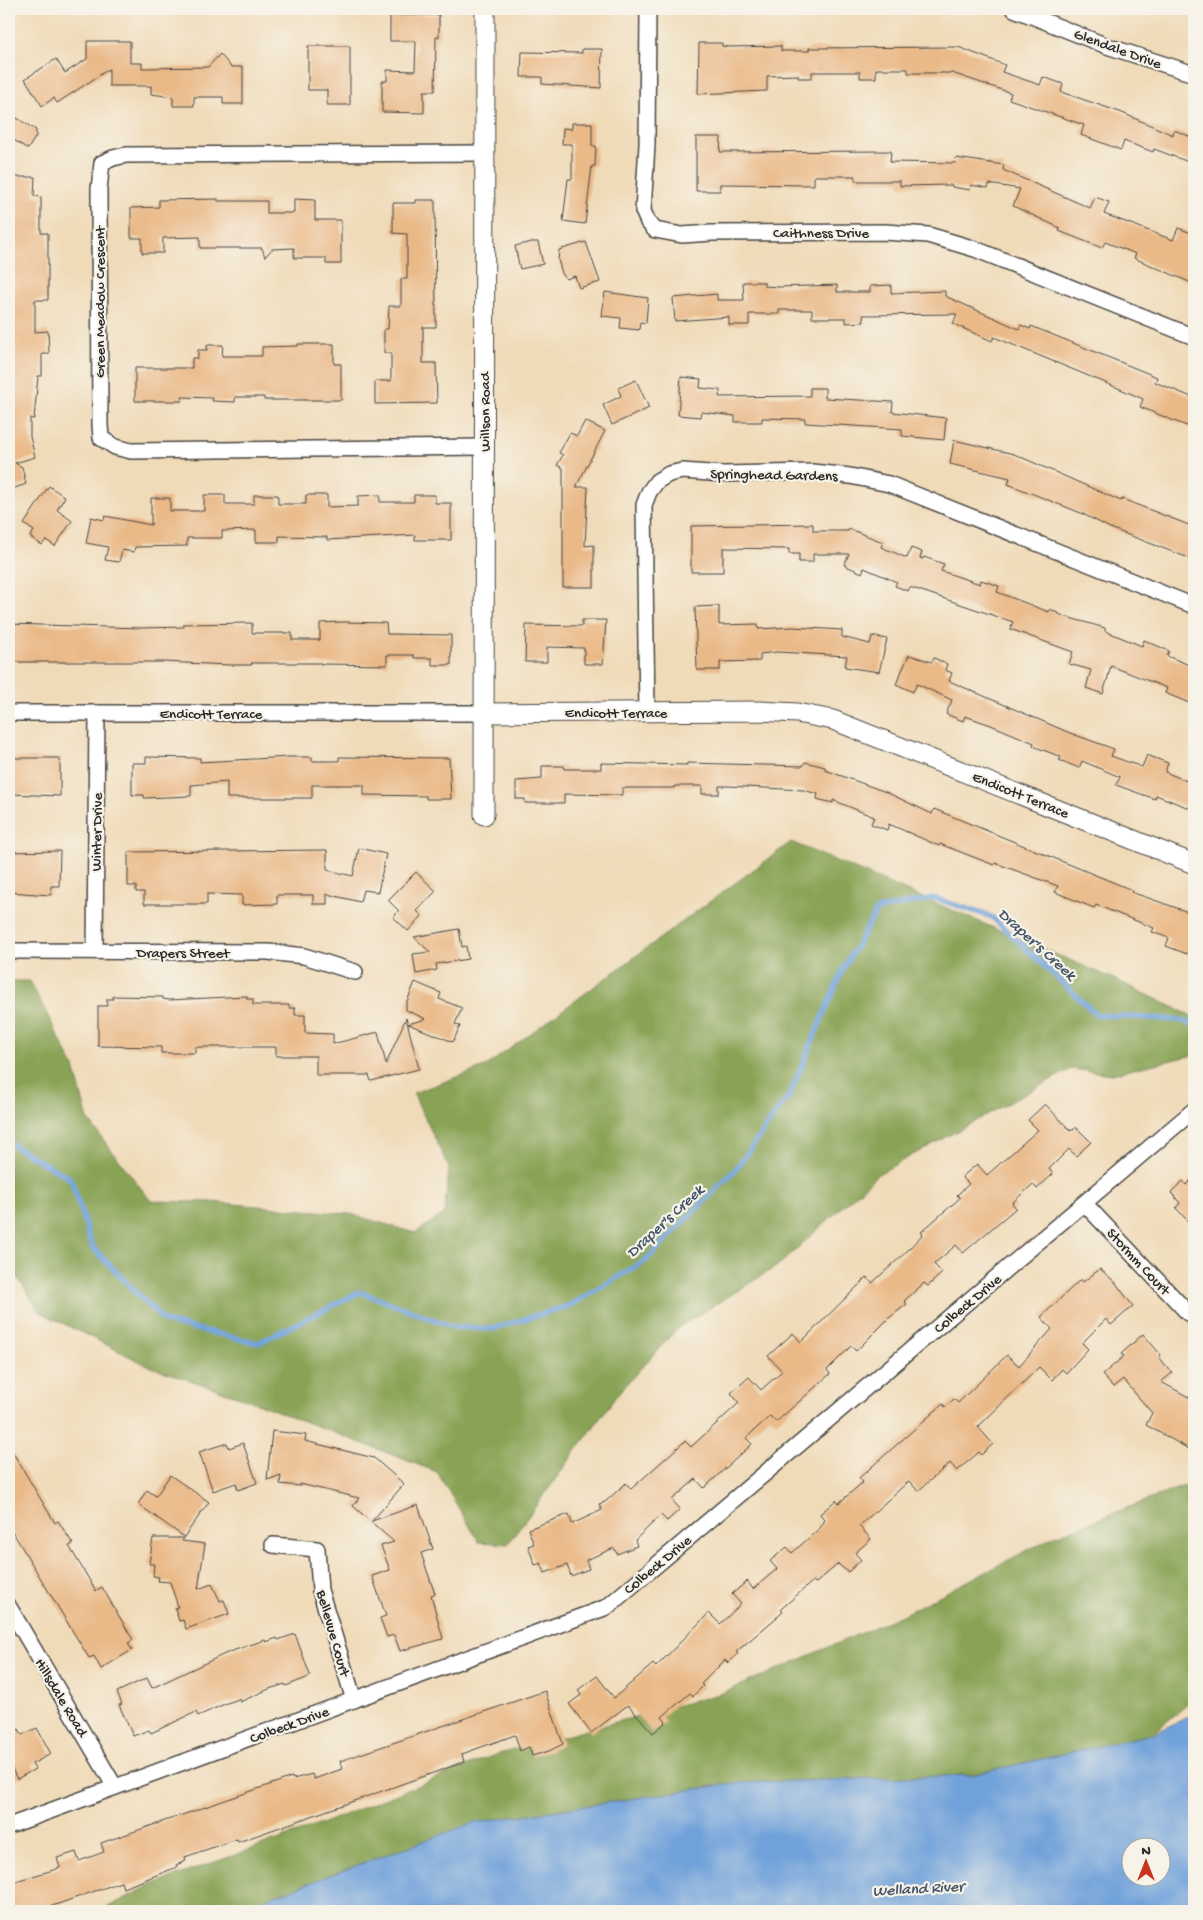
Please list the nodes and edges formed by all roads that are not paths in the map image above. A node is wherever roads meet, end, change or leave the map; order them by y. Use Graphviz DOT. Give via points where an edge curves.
graph roads {
  1 [pos="485,9"];
  2 [pos="648,9"];
  3 [pos="1017,9"];
  4 [pos="1194,74"];
  5 [pos="484,153"];
  6 [pos="1194,337"];
  7 [pos="484,447"];
  8 [pos="1194,606"];
  9 [pos="647,712"];
  10 [pos="9,713"];
  11 [pos="97,713"];
  12 [pos="484,713"];
  13 [pos="484,815"];
  14 [pos="1194,864"];
  15 [pos="9,951"];
  16 [pos="95,951"];
  17 [pos="355,972"];
  18 [pos="1194,1110"];
  19 [pos="1085,1204"];
  20 [pos="1194,1316"];
  21 [pos="273,1545"];
  22 [pos="9,1607"];
  23 [pos="354,1700"];
  24 [pos="115,1787"];
  25 [pos="9,1826"];
  1 -- 5 [label="street, Willson Road"];
  2 -- 6 [label="street, Caithness Drive" via="643,211 655,230 682,235 886,232 928,235 975,249"];
  3 -- 4 [label="street, Glendale Drive" via="1107,46"];
  5 -- 7 [label="street, Willson Road"];
  5 -- 7 [label="street, Green Meadow Crescent" via="126,155 102,163 98,189 101,438 115,447 131,451"];
  7 -- 12 [label="street, Willson Road"];
  8 -- 9 [label="street, Springhead Gardens" via="888,484 812,472 676,472 653,486 644,505"];
  9 -- 12 [label="street, Endicott Terrace"];
  9 -- 14 [label="street, Endicott Terrace" via="797,713 833,720"];
  10 -- 11 [label="street, Endicott Terrace"];
  11 -- 12 [label="street, Endicott Terrace"];
  11 -- 16 [label="street, Winter Drive"];
  12 -- 13 [label="street, Willson Road"];
  15 -- 16 [label="street, Drapers Street"];
  16 -- 17 [label="street, Drapers Street" via="268,952 304,956"];
  18 -- 19 [label="street, Colbeck Drive"];
  19 -- 20 [label="street, Stormm Court"];
  19 -- 23 [label="street, Colbeck Drive" via="607,1607"];
  21 -- 23 [label="street, Bellevue Court" via="317,1549 320,1590"];
  22 -- 24 [label="street, Hillsdale Road"];
  23 -- 24 [label="street, Colbeck Drive"];
  24 -- 25 [label="street, Colbeck Drive"];
}
